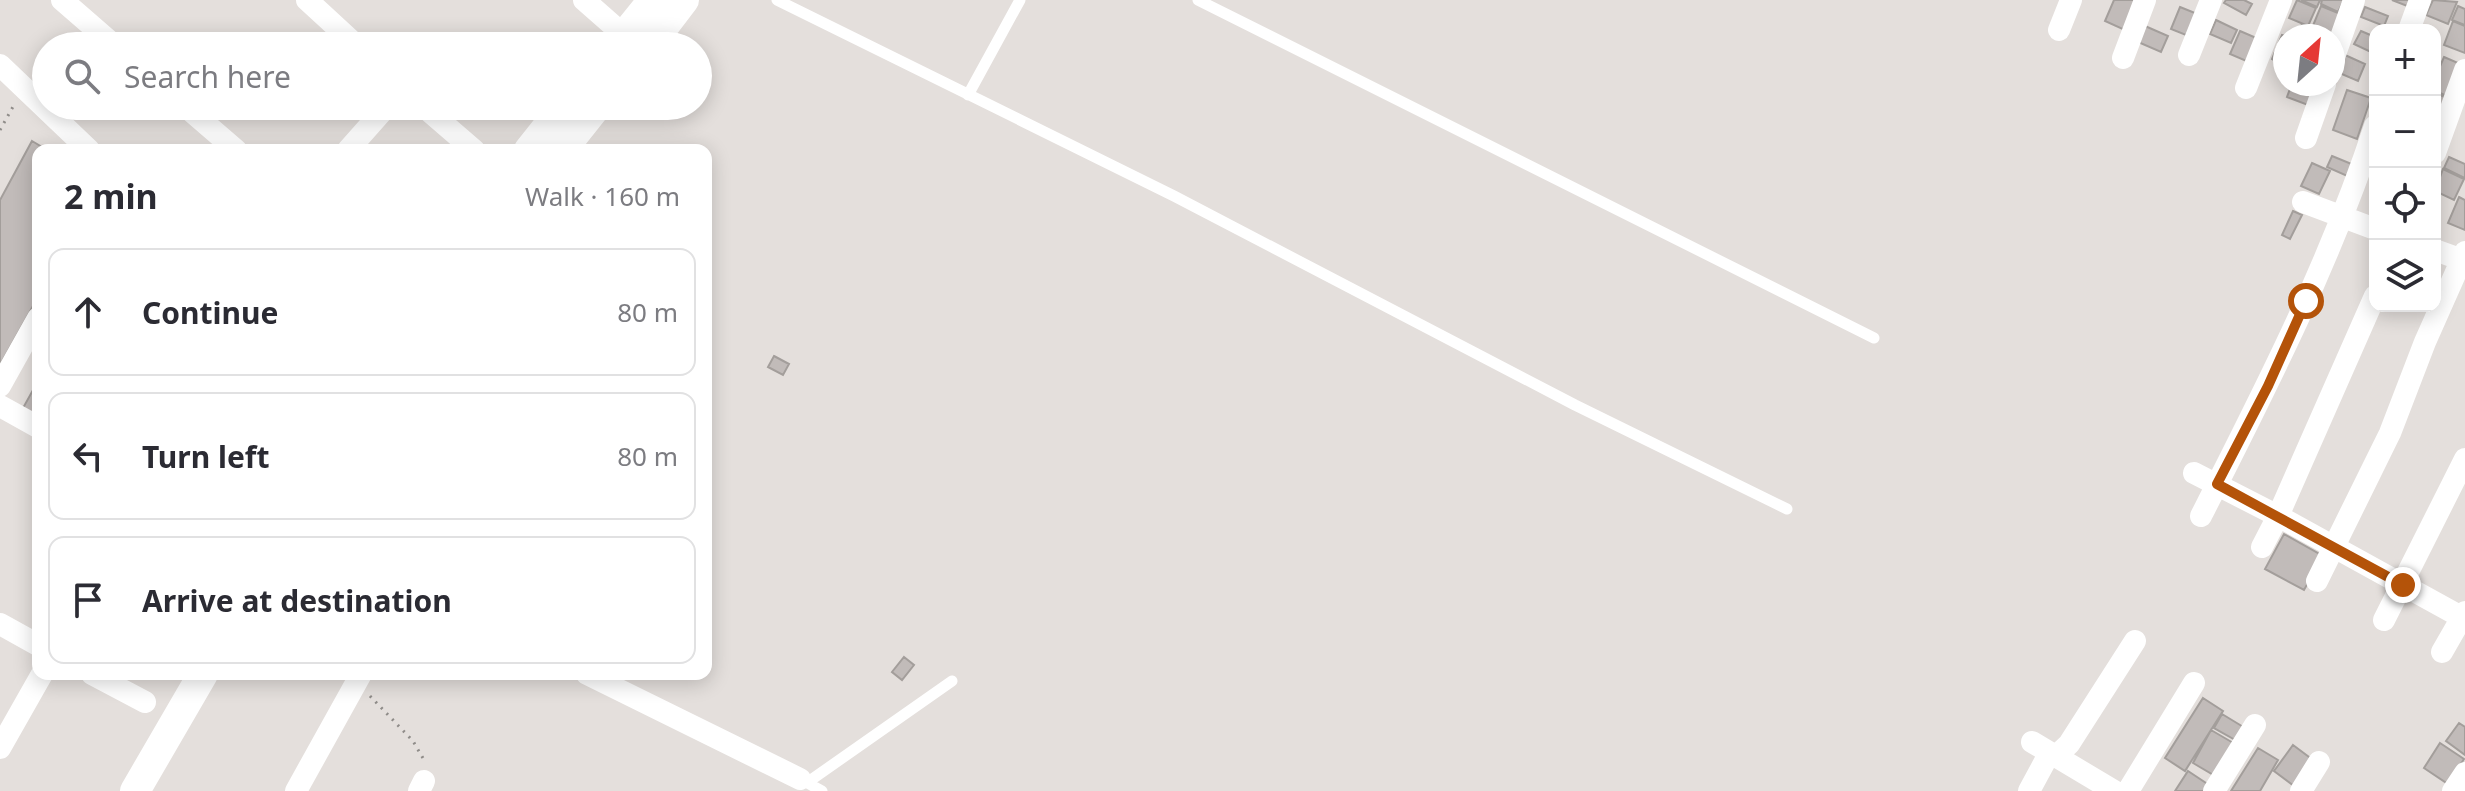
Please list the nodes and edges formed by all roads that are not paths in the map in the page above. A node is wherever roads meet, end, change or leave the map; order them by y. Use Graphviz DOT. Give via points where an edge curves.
graph roads {
  1 [pos="307,0"];
  2 [pos="584,0"];
  3 [pos="653,0"];
  4 [pos="684,0"];
  5 [pos="777,0"];
  6 [pos="1020,0"];
  7 [pos="1198,0"];
  8 [pos="2071,0"];
  9 [pos="2145,0"];
  10 [pos="2211,0"];
  11 [pos="2281,0"];
  12 [pos="2354,0"];
  13 [pos="2420,0"];
  14 [pos="77,5"];
  15 [pos="2411,24"];
  16 [pos="2345,26"];
  17 [pos="2059,30"];
  18 [pos="102,32"];
  19 [pos="342,32"];
  20 [pos="618,32"];
  21 [pos="637,32"];
  22 [pos="645,32"];
  23 [pos="2189,55"];
  24 [pos="2123,58"];
  25 [pos="0,65"];
  26 [pos="2465,70"];
  27 [pos="2246,88"];
  28 [pos="968,95"];
  29 [pos="32,96"];
  30 [pos="2321,96"];
  31 [pos="58,120"];
  32 [pos="201,120"];
  33 [pos="375,120"];
  34 [pos="439,120"];
  35 [pos="553,120"];
  36 [pos="586,120"];
  37 [pos="2441,136"];
  38 [pos="2306,138"];
  39 [pos="2369,143"];
  40 [pos="83,144"];
  41 [pos="229,144"];
  42 [pos="353,144"];
  43 [pos="467,144"];
  44 [pos="534,144"];
  45 [pos="567,144"];
  46 [pos="2303,202"];
  47 [pos="2343,217"];
  48 [pos="2369,227"];
  49 [pos="2441,252"];
  50 [pos="2464,258"];
  51 [pos="2369,310"];
  52 [pos="32,329"];
  53 [pos="1874,338"];
  54 [pos="0,386"];
  55 [pos="0,406"];
  56 [pos="32,424"];
  57 [pos="2465,459"];
  58 [pos="2194,473"];
  59 [pos="2217,484"];
  60 [pos="1787,509"];
  61 [pos="2201,516"];
  62 [pos="2278,516"];
  63 [pos="2262,547"];
  64 [pos="2336,547"];
  65 [pos="2317,581"];
  66 [pos="2403,585"];
  67 [pos="2464,616"];
  68 [pos="2384,620"];
  69 [pos="0,624"];
  70 [pos="2135,641"];
  71 [pos="32,642"];
  72 [pos="2442,652"];
  73 [pos="39,680"];
  74 [pos="103,680"];
  75 [pos="200,680"];
  76 [pos="219,680"];
  77 [pos="599,680"];
  78 [pos="952,681"];
  79 [pos="364,683"];
  80 [pos="2194,683"];
  81 [pos="145,702"];
  82 [pos="2255,725"];
  83 [pos="0,748"];
  84 [pos="2045,751"];
  85 [pos="2319,762"];
  86 [pos="2465,773"];
  87 [pos="804,781"];
  88 [pos="135,791"];
  89 [pos="158,791"];
  90 [pos="296,791"];
  91 [pos="822,791"];
  92 [pos="2029,791"];
  93 [pos="2114,791"];
  94 [pos="2128,791"];
  95 [pos="2214,791"];
  96 [pos="2301,791"];
  97 [pos="2453,791"];
  1 -- 19 [label="street"];
  2 -- 20 [label="street"];
  3 -- 21 [label="street"];
  4 -- 22 [label="street"];
  5 -- 28 [label="lane"];
  6 -- 28 [label="lane"];
  7 -- 53 [label="lane"];
  8 -- 17 [label="street"];
  9 -- 24 [label="street"];
  10 -- 23 [label="street"];
  11 -- 27 [label="street"];
  12 -- 16 [label="street"];
  13 -- 15 [label="street"];
  14 -- 18 [label="street"];
  25 -- 29 [label="street"];
  26 -- 37 [label="street"];
  28 -- 60 [label="lane"];
  30 -- 38 [label="street"];
  31 -- 40 [label="street"];
  32 -- 41 [label="street"];
  33 -- 42 [label="street"];
  34 -- 43 [label="street"];
  35 -- 44 [label="street"];
  36 -- 45 [label="street"];
  39 -- 47 [label="street"];
  46 -- 47 [label="street"];
  47 -- 48 [label="street"];
  47 -- 59 [label="street" via="2268,386"];
  49 -- 50 [label="street"];
  50 -- 64 [label="street"];
  51 -- 62 [label="street"];
  52 -- 54 [label="street"];
  55 -- 56 [label="street"];
  57 -- 66 [label="street"];
  58 -- 59 [label="street"];
  59 -- 61 [label="street"];
  59 -- 62 [label="street"];
  62 -- 63 [label="street"];
  62 -- 64 [label="street"];
  64 -- 65 [label="street"];
  64 -- 66 [label="street"];
  66 -- 67 [label="street"];
  66 -- 68 [label="street"];
  67 -- 72 [label="street"];
  69 -- 71 [label="street"];
  70 -- 84 [label="street" via="2069,744"];
  73 -- 83 [label="street"];
  74 -- 81 [label="street"];
  75 -- 88 [label="street"];
  76 -- 89 [label="street"];
  77 -- 87 [label="street"];
  78 -- 87 [label="lane"];
  79 -- 90 [label="street"];
  80 -- 94 [label="street"];
  82 -- 95 [label="street"];
  84 -- 92 [label="street"];
  84 -- 93 [label="street"];
  85 -- 96 [label="street"];
  86 -- 97 [label="street"];
  87 -- 91 [label="lane"];
}
